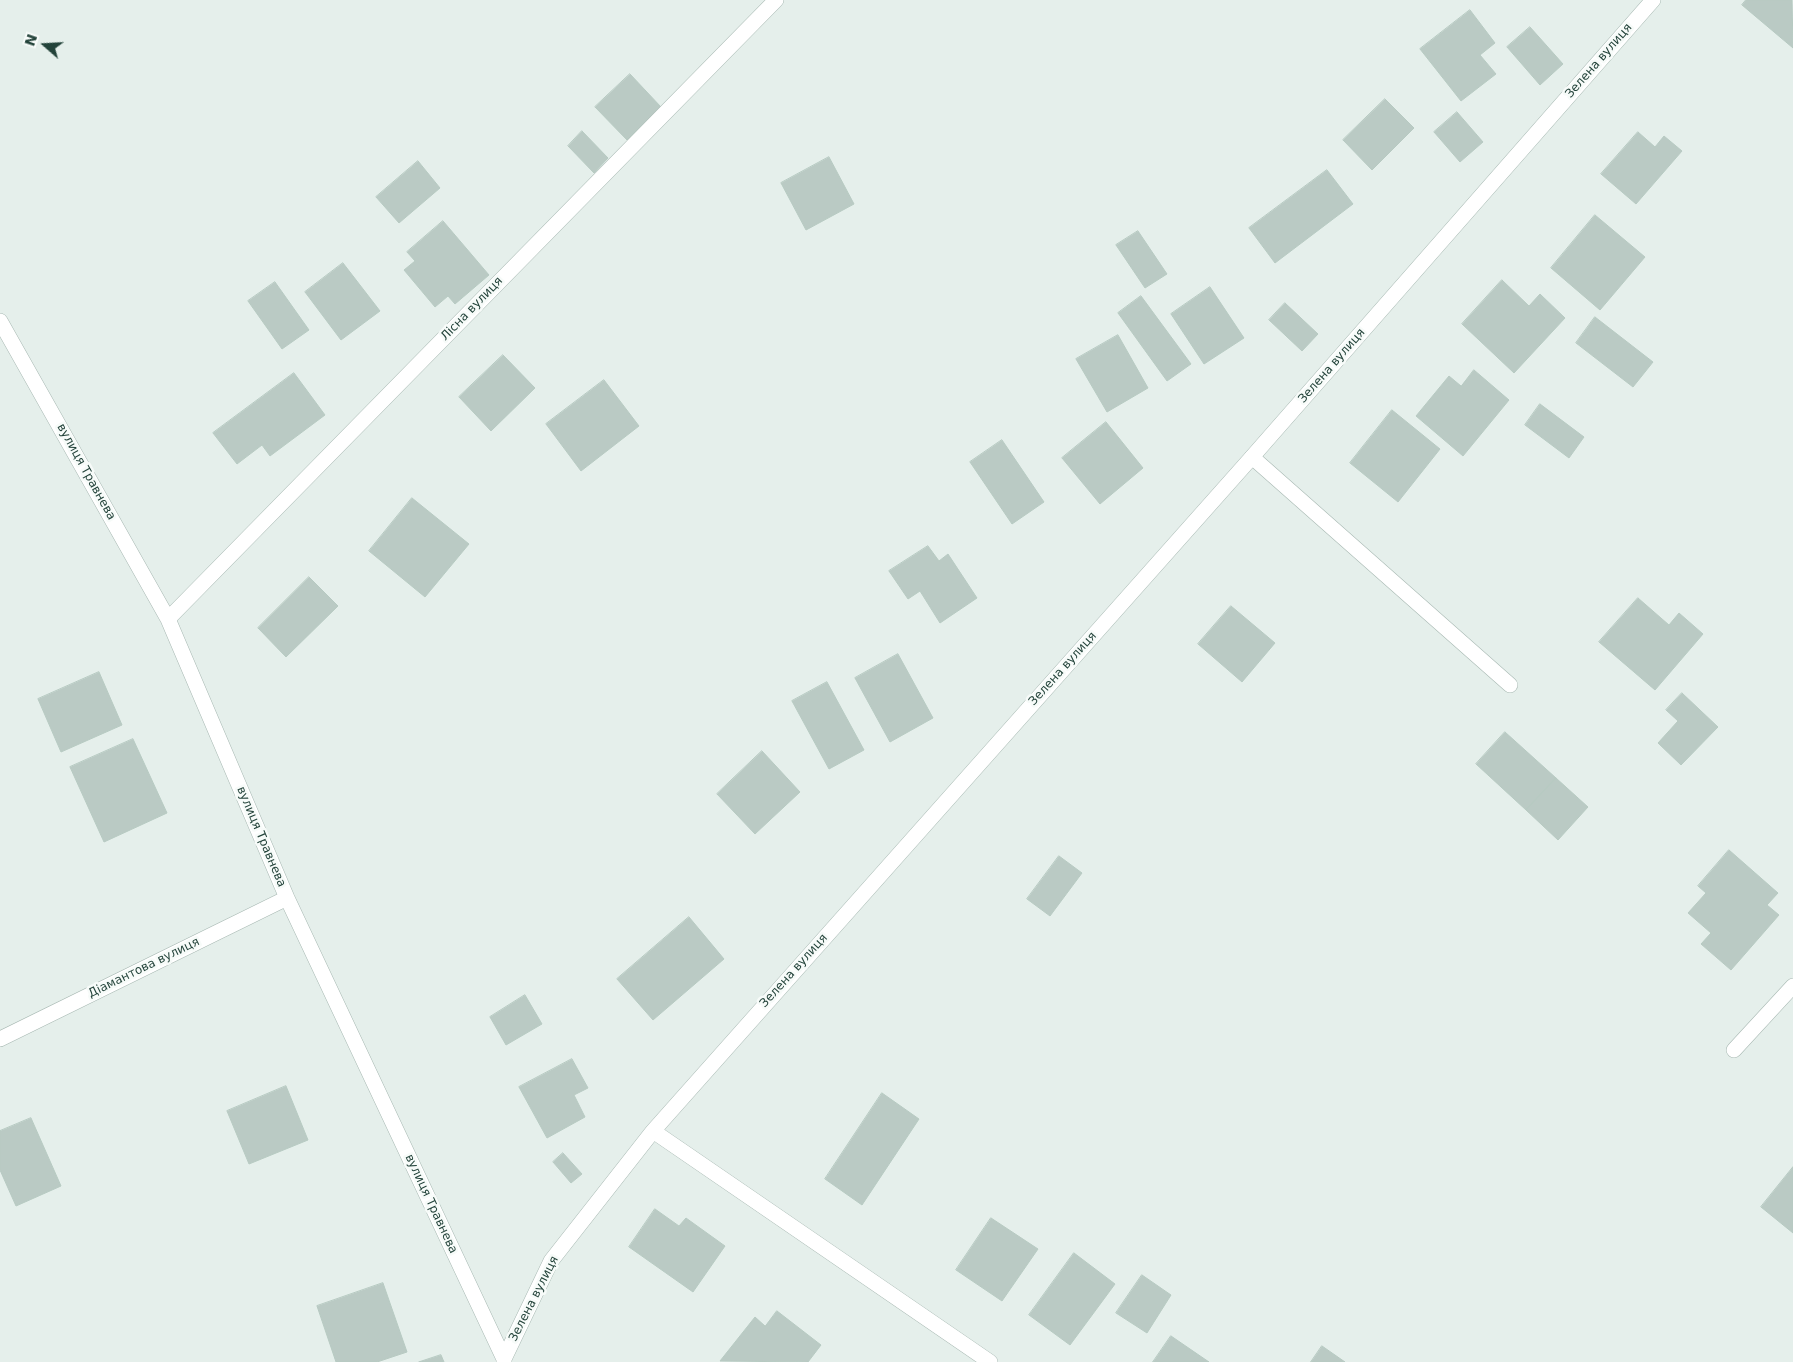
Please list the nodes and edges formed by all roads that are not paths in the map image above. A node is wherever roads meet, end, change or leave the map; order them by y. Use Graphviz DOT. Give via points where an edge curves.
graph roads {
  1 [pos="776,0"];
  2 [pos="1653,0"];
  3 [pos="0,321"];
  4 [pos="1252,457"];
  5 [pos="168,618"];
  6 [pos="1510,685"];
  7 [pos="287,898"];
  8 [pos="1793,986"];
  9 [pos="0,1039"];
  10 [pos="1734,1050"];
  11 [pos="653,1131"];
  12 [pos="504,1360"];
  13 [pos="990,1362"];
  1 -- 5 [label="street, Лісна вулиця"];
  2 -- 4 [label="street, Зелена вулиця"];
  3 -- 5 [label="street, вулиця Травнева"];
  4 -- 6 [label="street"];
  4 -- 11 [label="street, Зелена вулиця"];
  5 -- 7 [label="street, вулиця Травнева"];
  7 -- 9 [label="street, Діамантова вулиця"];
  7 -- 12 [label="street, вулиця Травнева"];
  8 -- 10 [label="street"];
  11 -- 12 [label="street, Зелена вулиця" via="551,1261"];
  11 -- 13 [label="street"];
}
